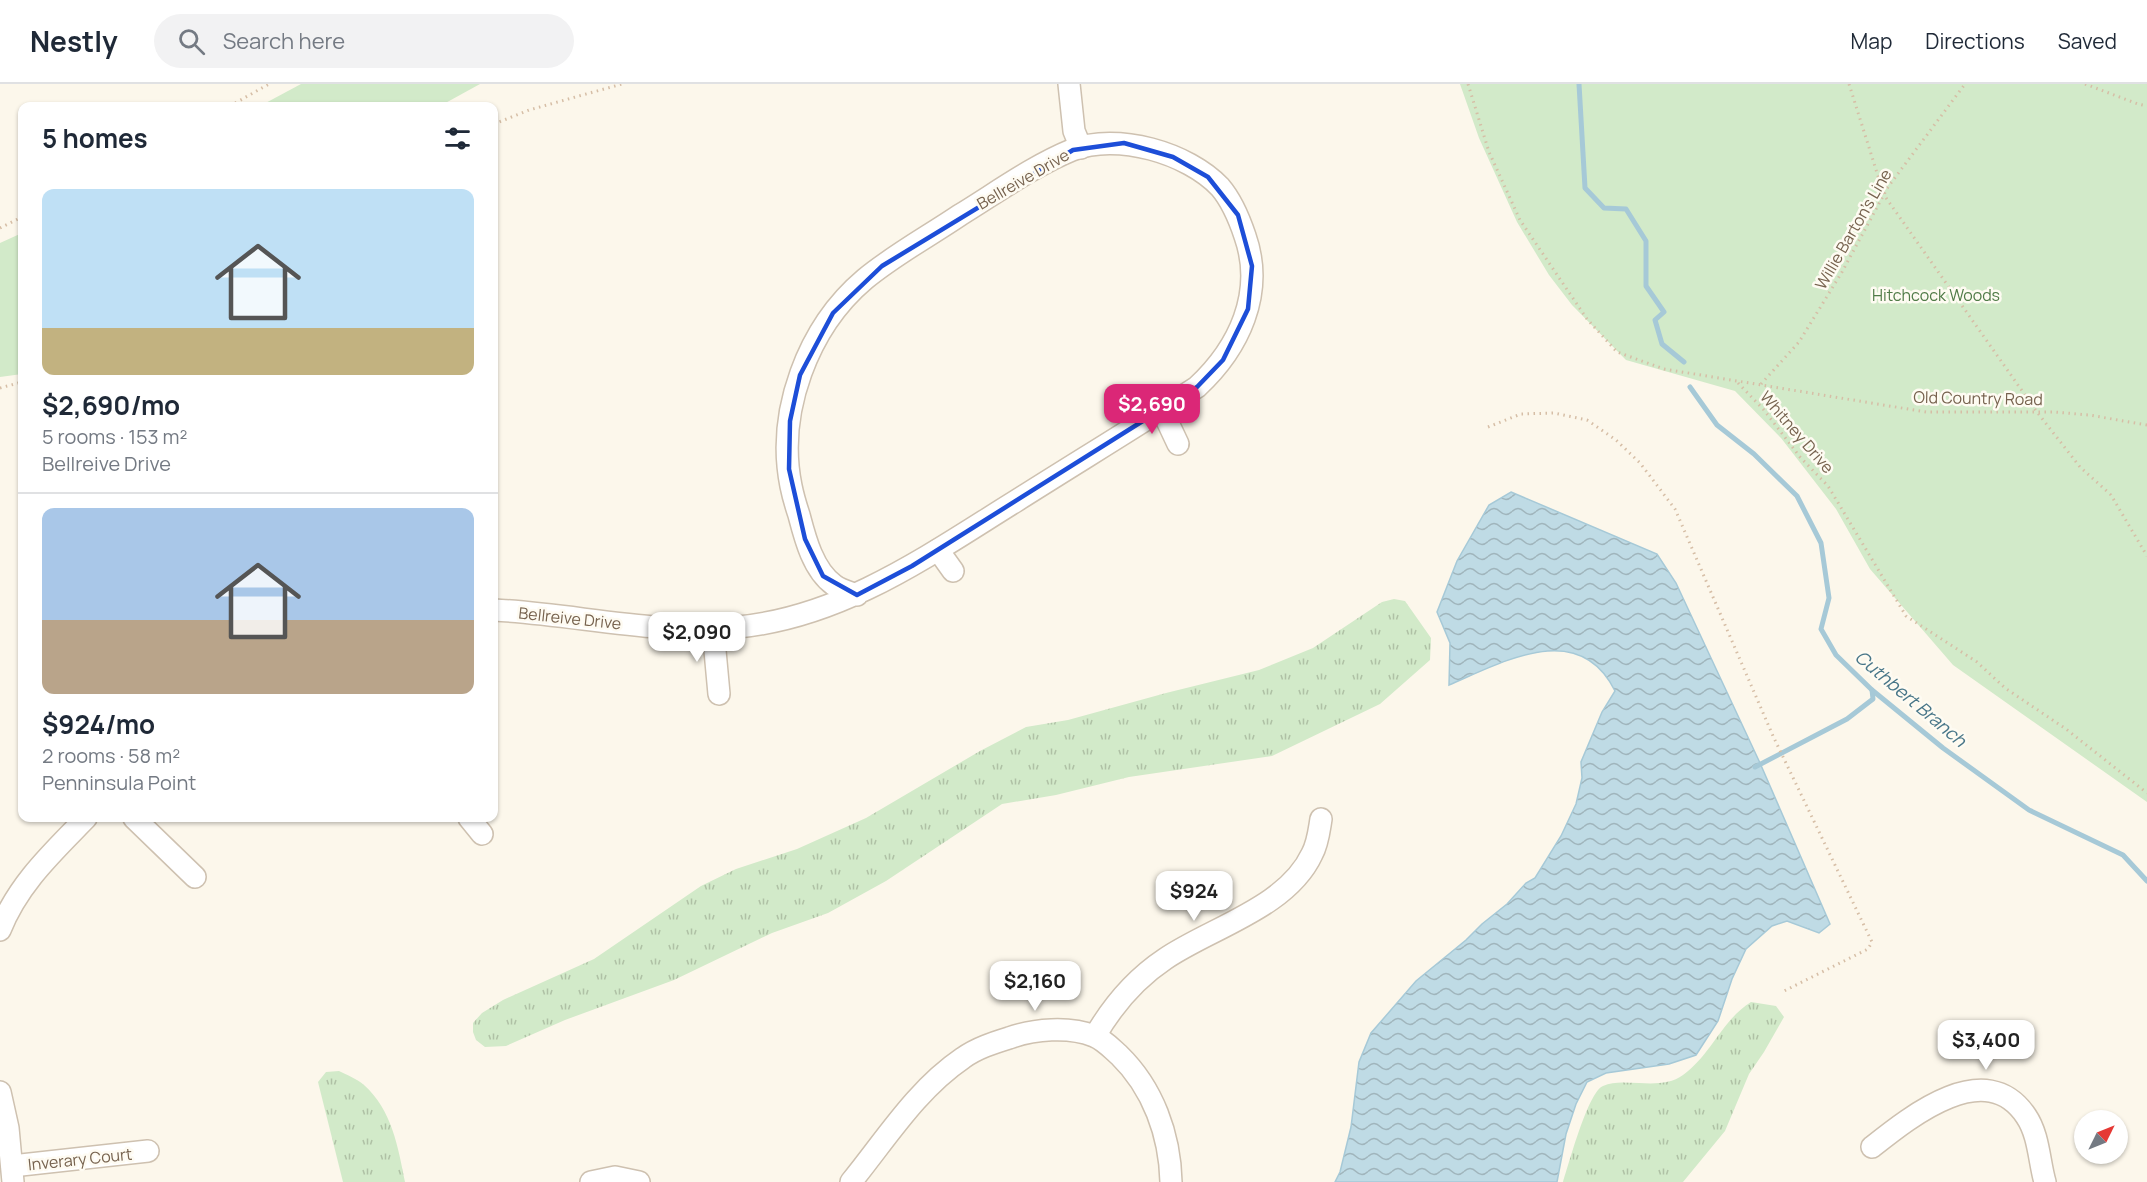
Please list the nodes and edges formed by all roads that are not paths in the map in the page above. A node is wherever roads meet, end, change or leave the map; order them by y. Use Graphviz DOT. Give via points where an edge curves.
graph roads {
  1 [pos="1069,84"];
  2 [pos="1081,147"];
  3 [pos="1162,410"];
  4 [pos="1178,444"];
  5 [pos="938,550"];
  6 [pos="954,571"];
  7 [pos="856,595"];
  8 [pos="498,610"];
  9 [pos="713,629"];
  10 [pos="719,694"];
  11 [pos="1321,819"];
  12 [pos="82,822"];
  13 [pos="138,822"];
  14 [pos="195,877"];
  15 [pos="0,930"];
  16 [pos="1095,1036"];
  17 [pos="0,1092"];
  18 [pos="1872,1147"];
  19 [pos="148,1151"];
  20 [pos="13,1174"];
  21 [pos="591,1182"];
  22 [pos="639,1182"];
  23 [pos="851,1182"];
  24 [pos="1171,1182"];
  25 [pos="2045,1182"];
  1 -- 2 [label="street" via="1074,131"];
  2 -- 3 [label="street, Bellreive Drive" via="1124,143 1195,167 1230,201 1250,250 1252,282 1248,309 1233,344 1211,374"];
  2 -- 7 [label="street, Bellreive Drive" via="1025,175 882,266 833,313 809,352 790,421 790,486 805,539 823,576 836,587"];
  3 -- 4 [label="street"];
  3 -- 5 [label="street, Bellreive Drive"];
  5 -- 6 [label="street"];
  5 -- 7 [label="street, Bellreive Drive"];
  7 -- 9 [label="street, Bellreive Drive" via="777,620"];
  8 -- 9 [label="street, Bellreive Drive"];
  9 -- 10 [label="street"];
  11 -- 16 [label="street" via="1312,855 1295,878 1252,912 1149,970 1121,997"];
  12 -- 15 [label="street" via="24,885"];
  13 -- 14 [label="street"];
  16 -- 23 [label="street" via="1035,1031 966,1056 935,1079"];
  16 -- 24 [label="street" via="1130,1065 1149,1093 1164,1134"];
  17 -- 20 [label="street"];
  18 -- 25 [label="street" via="1918,1113 1954,1094 1989,1090 2010,1100 2026,1116"];
  19 -- 20 [label="street, Inverary Court"];
  21 -- 22 [label="street" via="615,1177"];
}
